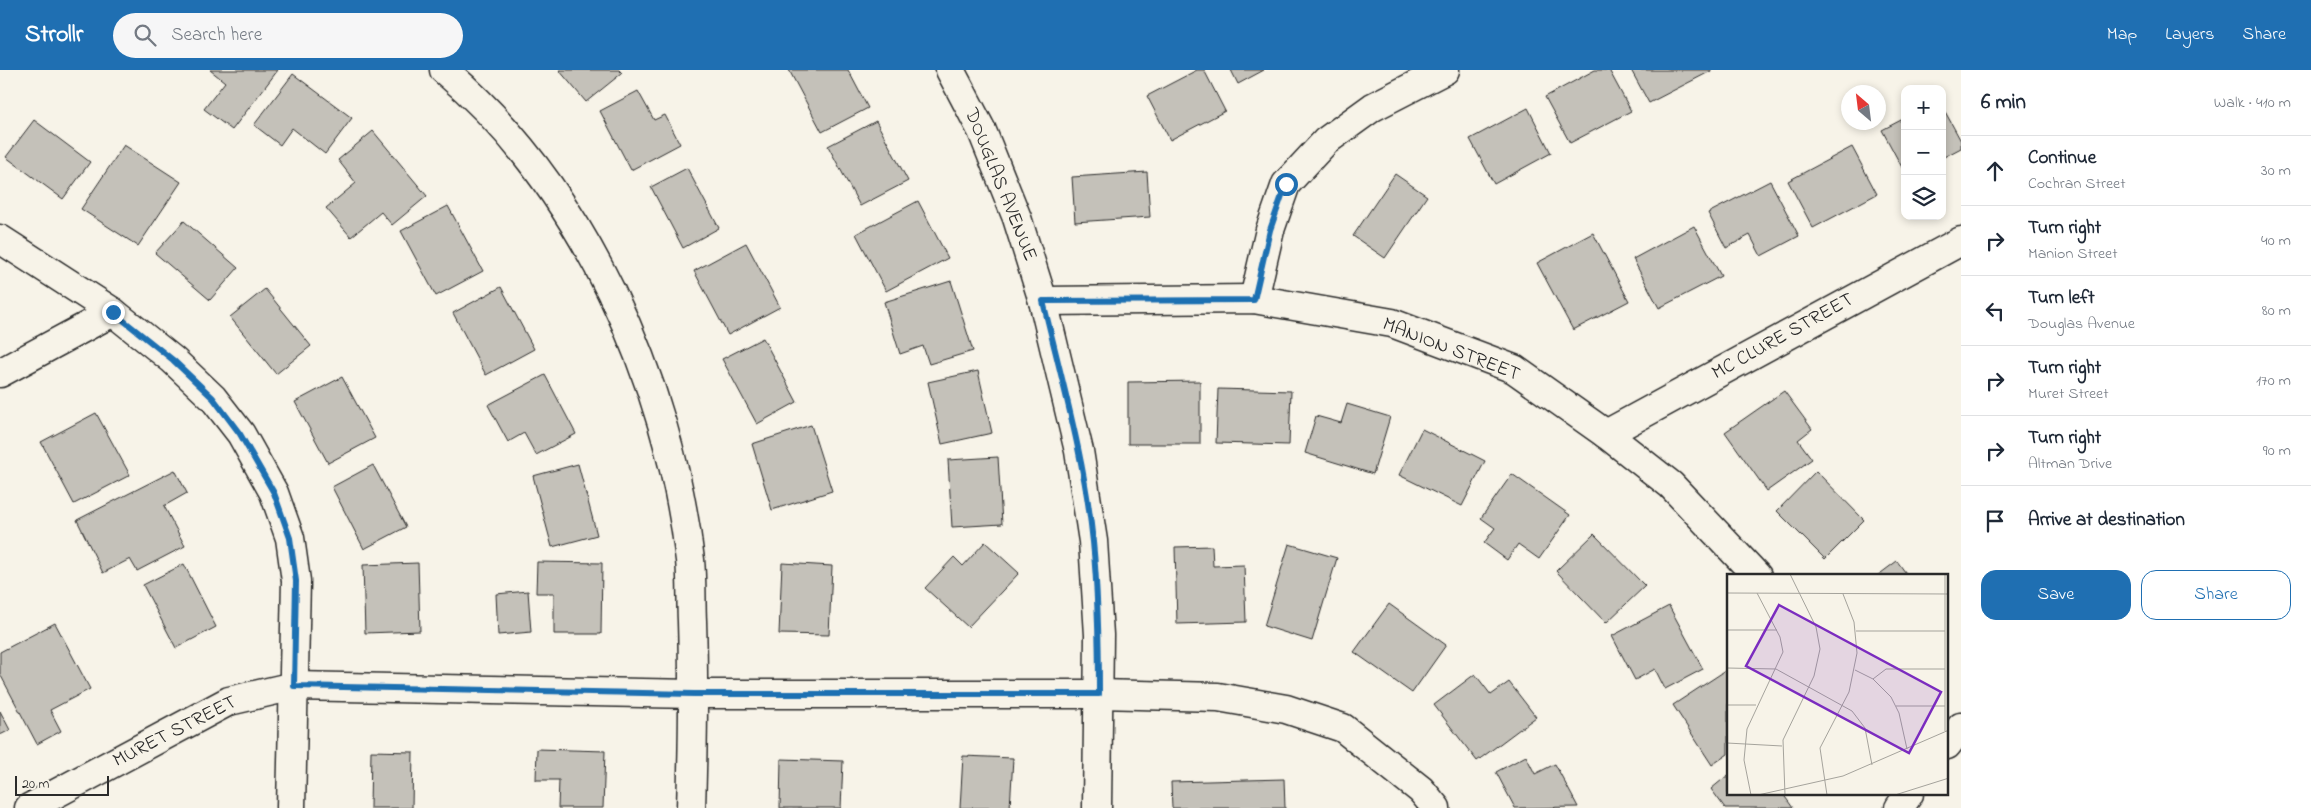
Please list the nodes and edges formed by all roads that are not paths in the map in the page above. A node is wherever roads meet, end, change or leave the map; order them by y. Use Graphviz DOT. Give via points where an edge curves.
graph roads {
  1 [pos="444,70"];
  2 [pos="950,70"];
  3 [pos="1445,70"];
  4 [pos="0,238"];
  5 [pos="1961,241"];
  6 [pos="1254,300"];
  7 [pos="1043,301"];
  8 [pos="113,312"];
  9 [pos="0,373"];
  10 [pos="1606,434"];
  11 [pos="1755,574"];
  12 [pos="294,686"];
  13 [pos="694,694"];
  14 [pos="1099,694"];
  15 [pos="1961,727"];
  16 [pos="1948,744"];
  17 [pos="1908,796"];
  18 [pos="29,808"];
  19 [pos="291,808"];
  20 [pos="691,808"];
  21 [pos="1097,808"];
  22 [pos="1436,808"];
  23 [pos="1899,808"];
  1 -- 13 [label="street" via="516,141 557,199 605,278 639,356 667,442 681,505 690,562"];
  2 -- 7 [label="street, DOUGLAS AVENUE" via="982,131 1018,218"];
  3 -- 6 [label="street" via="1373,107 1326,141 1286,184 1270,230"];
  4 -- 8 [label="street"];
  5 -- 10 [label="street, MC CLURE STREET"];
  6 -- 7 [label="street, MANION STREET"];
  6 -- 10 [label="street, MANION STREET" via="1392,323 1506,366"];
  7 -- 14 [label="street, DOUGLAS AVENUE" via="1079,451 1093,541"];
  8 -- 9 [label="street"];
  8 -- 12 [label="street" via="173,360 213,398 240,434 274,493 290,538 296,581"];
  10 -- 11 [label="street, MANION STREET" via="1671,485"];
  12 -- 13 [label="street, MURET STREET"];
  12 -- 18 [label="street, MURET STREET" via="228,700"];
  12 -- 19 [label="street"];
  13 -- 14 [label="street, MURET STREET"];
  13 -- 20 [label="street"];
  14 -- 21 [label="street, DOUGLAS AVENUE"];
  14 -- 22 [label="street, MURET STREET" via="1218,697 1286,709 1343,728 1421,790"];
  15 -- 16 [label="street"];
  17 -- 23 [label="street"];
}
